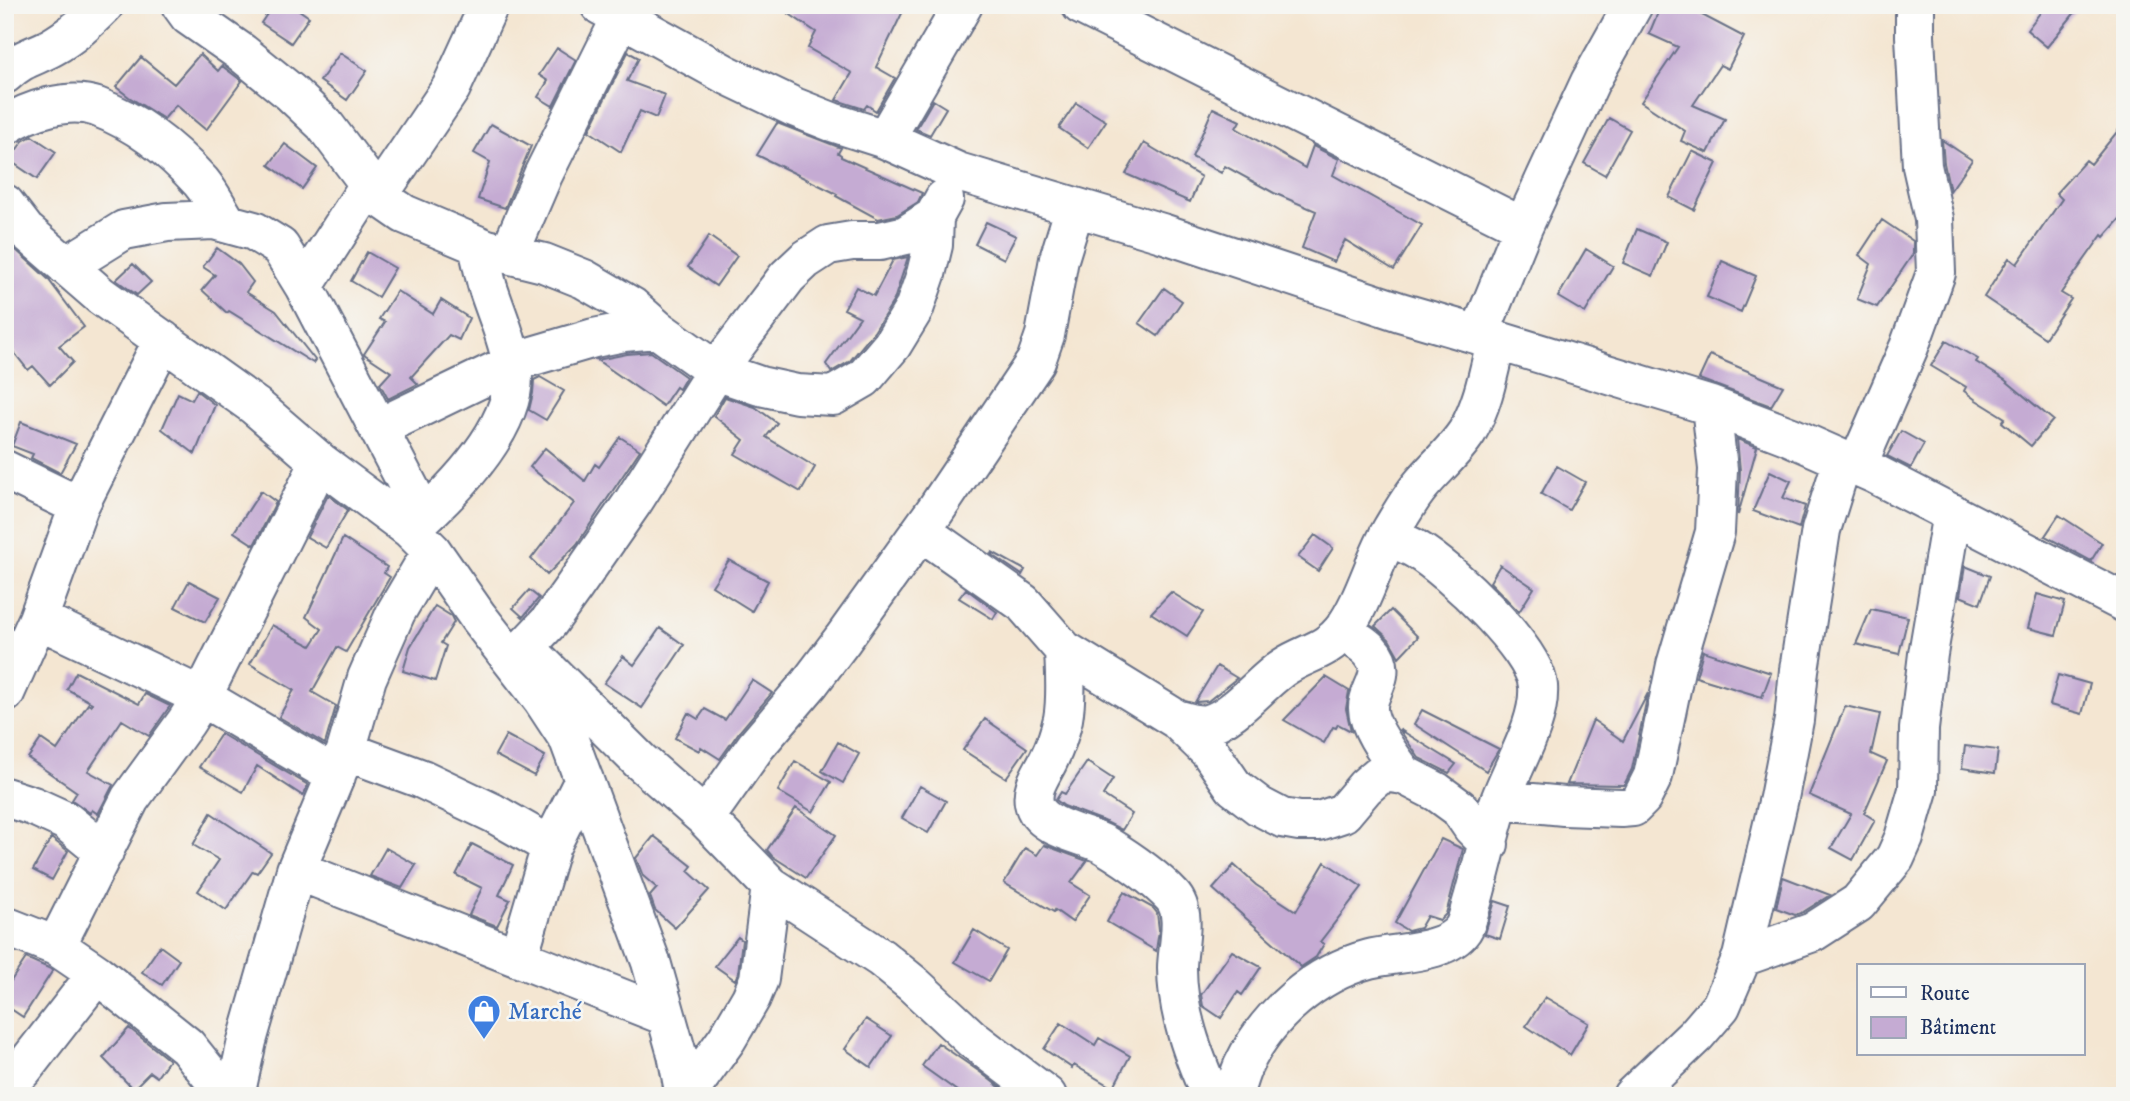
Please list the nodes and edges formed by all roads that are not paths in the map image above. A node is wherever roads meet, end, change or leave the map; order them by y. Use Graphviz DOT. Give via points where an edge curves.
graph roads {
  1 [pos="104,5"];
  2 [pos="181,5"];
  3 [pos="489,5"];
  4 [pos="963,5"];
  5 [pos="1081,5"];
  6 [pos="1633,5"];
  7 [pos="1915,5"];
  8 [pos="611,11"];
  9 [pos="7,65"];
  10 [pos="5,126"];
  11 [pos="885,139"];
  12 [pos="958,172"];
  13 [pos="374,190"];
  14 [pos="5,204"];
  15 [pos="1075,207"];
  16 [pos="934,217"];
  17 [pos="227,223"];
  18 [pos="1523,227"];
  19 [pos="493,250"];
  20 [pos="66,266"];
  21 [pos="304,286"];
  22 [pos="657,329"];
  23 [pos="1488,338"];
  24 [pos="163,340"];
  25 [pos="512,363"];
  26 [pos="716,371"];
  27 [pos="1711,406"];
  28 [pos="378,428"];
  29 [pos="320,462"];
  30 [pos="1850,463"];
  31 [pos="5,470"];
  32 [pos="79,506"];
  33 [pos="1952,513"];
  34 [pos="920,531"];
  35 [pos="422,532"];
  36 [pos="1388,536"];
  37 [pos="2125,603"];
  38 [pos="38,619"];
  39 [pos="1342,631"];
  40 [pos="1064,650"];
  41 [pos="520,654"];
  42 [pos="5,693"];
  43 [pos="202,697"];
  44 [pos="1176,719"];
  45 [pos="341,764"];
  46 [pos="1404,775"];
  47 [pos="584,780"];
  48 [pos="5,797"];
  49 [pos="1501,800"];
  50 [pos="705,818"];
  51 [pos="1489,844"];
  52 [pos="551,846"];
  53 [pos="104,852"];
  54 [pos="296,870"];
  55 [pos="771,886"];
  56 [pos="5,926"];
  57 [pos="56,946"];
  58 [pos="1742,957"];
  59 [pos="518,958"];
  60 [pos="97,974"];
  61 [pos="666,1016"];
  62 [pos="1013,1070"];
  63 [pos="5,1089"];
  64 [pos="227,1096"];
  65 [pos="235,1096"];
  66 [pos="685,1096"];
  67 [pos="1047,1096"];
  68 [pos="1069,1096"];
  69 [pos="1211,1096"];
  70 [pos="1233,1096"];
  71 [pos="1632,1096"];
  1 -- 9 [label="street" via="51,47"];
  2 -- 13 [label="street" via="324,124"];
  3 -- 13 [label="street" via="451,89"];
  4 -- 11 [label="street"];
  5 -- 18 [label="street"];
  6 -- 18 [label="street" via="1590,82"];
  7 -- 30 [label="street" via="1922,166 1934,219 1936,273 1909,347"];
  8 -- 11 [label="street" via="794,107"];
  8 -- 19 [label="street" via="543,175"];
  10 -- 17 [label="street" via="37,110 71,104 95,106 171,152 202,184"];
  11 -- 12 [label="street"];
  12 -- 15 [label="street"];
  12 -- 16 [label="street"];
  13 -- 19 [label="street" via="404,214"];
  13 -- 21 [label="street"];
  14 -- 20 [label="street" via="25,230"];
  15 -- 23 [label="street"];
  15 -- 34 [label="street" via="1036,361"];
  16 -- 26 [label="street" via="906,235 828,245 805,261 787,277"];
  16 -- 26 [label="street" via="933,245 914,309 864,379 833,396 797,394"];
  17 -- 20 [label="street" via="167,222 124,230"];
  17 -- 21 [label="street" via="254,231 280,247"];
  18 -- 23 [label="street"];
  19 -- 22 [label="street" via="584,279 632,307"];
  19 -- 25 [label="street" via="488,285"];
  20 -- 24 [label="street"];
  21 -- 28 [label="street"];
  22 -- 25 [label="street" via="594,338"];
  22 -- 26 [label="street"];
  23 -- 27 [label="street"];
  23 -- 36 [label="street" via="1484,391 1468,431 1422,484"];
  24 -- 29 [label="street" via="255,406"];
  24 -- 32 [label="street"];
  25 -- 28 [label="street"];
  25 -- 35 [label="street" via="510,397 492,437"];
  26 -- 41 [label="street" via="633,502 555,613"];
  27 -- 30 [label="street"];
  27 -- 49 [label="street" via="1718,469 1715,532 1676,665 1653,776 1642,798 1633,807 1621,808"];
  28 -- 35 [label="street"];
  29 -- 35 [label="street"];
  29 -- 43 [label="street"];
  30 -- 33 [label="street"];
  30 -- 58 [label="street" via="1821,530 1794,720"];
  31 -- 32 [label="street"];
  32 -- 38 [label="street"];
  33 -- 37 [label="street"];
  33 -- 58 [label="street" via="1928,654 1918,790 1895,858 1858,903 1813,932"];
  34 -- 40 [label="street" via="1023,603"];
  34 -- 50 [label="street" via="844,639 756,746"];
  35 -- 41 [label="street" via="478,617"];
  35 -- 45 [label="street" via="396,612 367,678"];
  36 -- 39 [label="street"];
  36 -- 49 [label="street" via="1449,574 1504,628 1529,662 1538,685 1535,710"];
  38 -- 42 [label="street"];
  38 -- 43 [label="street"];
  39 -- 44 [label="street" via="1323,649 1285,666 1221,719 1193,724"];
  39 -- 46 [label="street" via="1368,648 1377,661 1378,675 1368,708 1372,727"];
  40 -- 44 [label="street"];
  40 -- 69 [label="street" via="1063,719 1034,788 1034,806 1047,821 1103,844 1175,899 1182,924 1177,968 1182,1018"];
  41 -- 47 [label="street" via="569,740"];
  41 -- 50 [label="street"];
  43 -- 45 [label="street"];
  43 -- 53 [label="street" via="130,799"];
  44 -- 46 [label="street" via="1210,752 1234,787 1282,818 1320,821 1343,813 1379,775"];
  45 -- 52 [label="street" via="422,779"];
  45 -- 54 [label="street"];
  46 -- 51 [label="street" via="1459,807"];
  47 -- 52 [label="street"];
  47 -- 61 [label="street" via="651,962"];
  48 -- 53 [label="street" via="66,821"];
  49 -- 51 [label="street"];
  50 -- 55 [label="street"];
  51 -- 70 [label="street" via="1463,929 1447,942 1331,972 1302,993 1254,1046"];
  52 -- 59 [label="street"];
  53 -- 57 [label="street"];
  54 -- 59 [label="street"];
  54 -- 65 [label="street"];
  55 -- 62 [label="street" via="881,958"];
  55 -- 66 [label="street" via="759,979 727,1039"];
  56 -- 57 [label="street"];
  57 -- 60 [label="street"];
  58 -- 71 [label="street" via="1721,1006"];
  59 -- 61 [label="street"];
  60 -- 63 [label="street"];
  60 -- 64 [label="street" via="187,1046"];
  61 -- 66 [label="street"];
  62 -- 67 [label="street"];
  62 -- 68 [label="street"];
}
